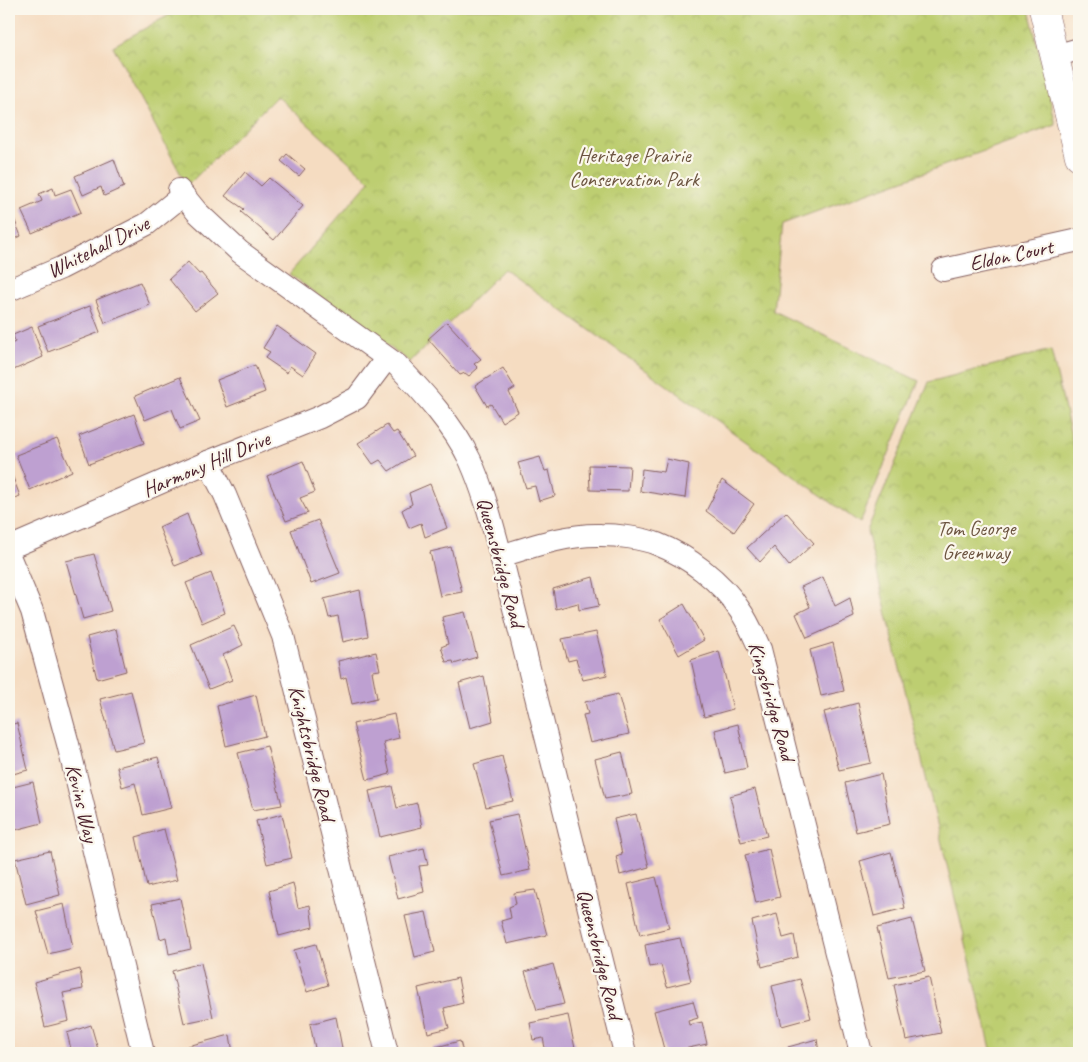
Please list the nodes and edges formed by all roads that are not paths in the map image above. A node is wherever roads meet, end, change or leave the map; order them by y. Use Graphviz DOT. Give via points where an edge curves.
graph roads {
  1 [pos="1043,9"];
  2 [pos="1067,52"];
  3 [pos="1079,156"];
  4 [pos="181,193"];
  5 [pos="1079,240"];
  6 [pos="943,270"];
  7 [pos="9,290"];
  8 [pos="387,358"];
  9 [pos="208,462"];
  10 [pos="9,548"];
  11 [pos="9,556"];
  12 [pos="501,556"];
  13 [pos="143,1053"];
  14 [pos="387,1053"];
  15 [pos="625,1053"];
  16 [pos="861,1053"];
  1 -- 2 [label="main road"];
  2 -- 3 [label="main road"];
  4 -- 7 [label="street, Whitehall Drive" via="147,224 61,268"];
  4 -- 8 [label="street, Queensbridge Road" via="240,252"];
  5 -- 6 [label="street, Eldon Court"];
  8 -- 9 [label="street, Harmony Hill Drive" via="356,398 320,417"];
  8 -- 12 [label="street, Queensbridge Road" via="418,387 469,459"];
  9 -- 10 [label="street, Harmony Hill Drive"];
  9 -- 14 [label="street, Knightsbridge Road" via="225,495 283,636"];
  11 -- 13 [label="street, Kevins Way" via="27,597 68,744"];
  12 -- 15 [label="street, Queensbridge Road"];
  12 -- 16 [label="street, Kingsbridge Road" via="574,537 601,535 643,540 657,544 705,572 740,609 760,649"];
}
